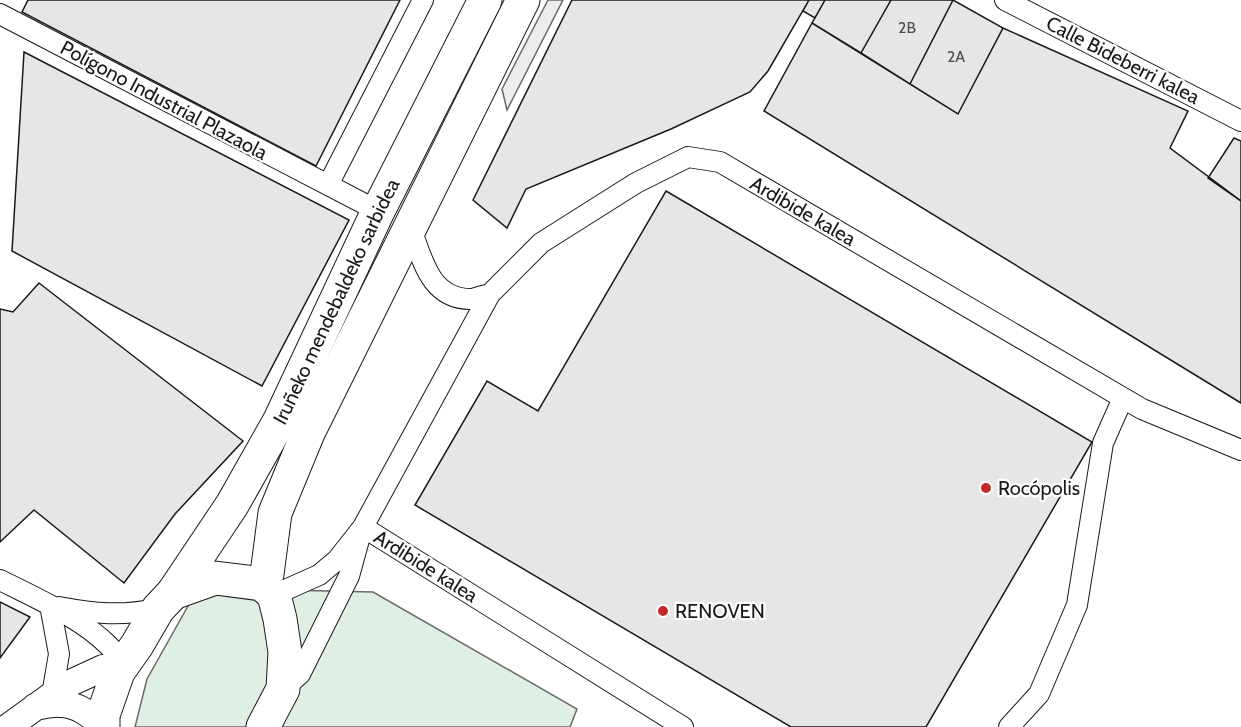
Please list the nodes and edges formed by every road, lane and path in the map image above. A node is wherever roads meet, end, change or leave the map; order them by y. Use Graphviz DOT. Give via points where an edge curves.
graph roads {
  1 [pos="4,0"];
  2 [pos="423,0"];
  3 [pos="485,0"];
  4 [pos="523,0"];
  5 [pos="1005,0"];
  6 [pos="0,7"];
  7 [pos="1044,8"];
  8 [pos="0,14"];
  9 [pos="1241,121"];
  10 [pos="328,185"];
  11 [pos="378,211"];
  12 [pos="410,226"];
  13 [pos="490,294"];
  14 [pos="1123,398"];
  15 [pos="1241,450"];
  16 [pos="363,527"];
  17 [pos="0,580"];
  18 [pos="268,589"];
  19 [pos="165,601"];
  20 [pos="50,605"];
  21 [pos="122,667"];
  22 [pos="283,689"];
  23 [pos="43,701"];
  24 [pos="8,727"];
  25 [pos="102,727"];
  26 [pos="263,727"];
  27 [pos="683,727"];
  28 [pos="1009,727"];
  1 -- 6 [label="street"];
  2 -- 10 [label="street"];
  3 -- 11 [label="highway, Iruñeko mendebaldeko sarbidea"];
  4 -- 12 [label="highway, Iruñeko mendebaldeko sarbidea"];
  5 -- 7 [label="street, Calle Bideberri kalea"];
  7 -- 9 [label="street, Calle Bideberri kalea"];
  8 -- 10 [label="street, Polígono Industrial Plazaola"];
  10 -- 11 [label="street, Polígono Industrial Plazaola"];
  11 -- 19 [label="highway, Iruñeko mendebaldeko sarbidea" via="280,420 232,505"];
  12 -- 13 [label="street" via="427,274 441,290 471,299"];
  12 -- 18 [label="highway, Iruñeko mendebaldeko sarbidea" via="308,433 275,513"];
  13 -- 14 [label="street, Ardibide kalea" via="541,243 636,183 688,157 720,162"];
  13 -- 16 [label="street, Ardibide kalea"];
  14 -- 15 [label="street, Ardibide kalea"];
  14 -- 28 [label="street" via="1104,443 1077,605 1039,694"];
  16 -- 18 [label="street" via="337,560 319,575"];
  16 -- 22 [label="street" via="349,576 300,674"];
  16 -- 27 [label="street, Ardibide kalea"];
  17 -- 20 [label="street"];
  18 -- 19 [label="highway" via="215,578"];
  18 -- 22 [label="highway, Iruñeko mendebaldeko sarbidea" via="280,619 285,652"];
  19 -- 20 [label="street" via="134,614 99,614"];
  19 -- 21 [label="highway, Iruñeko mendebaldeko sarbidea"];
  20 -- 21 [label="street" via="111,648"];
  20 -- 23 [label="street" via="59,654"];
  21 -- 23 [label="street" via="103,668"];
  21 -- 25 [label="highway, Iruñeko mendebaldeko sarbidea"];
  22 -- 26 [label="highway, Iruñeko mendebaldeko sarbidea"];
  23 -- 24 [label="street"];
  23 -- 25 [label="street" via="93,716"];
}
